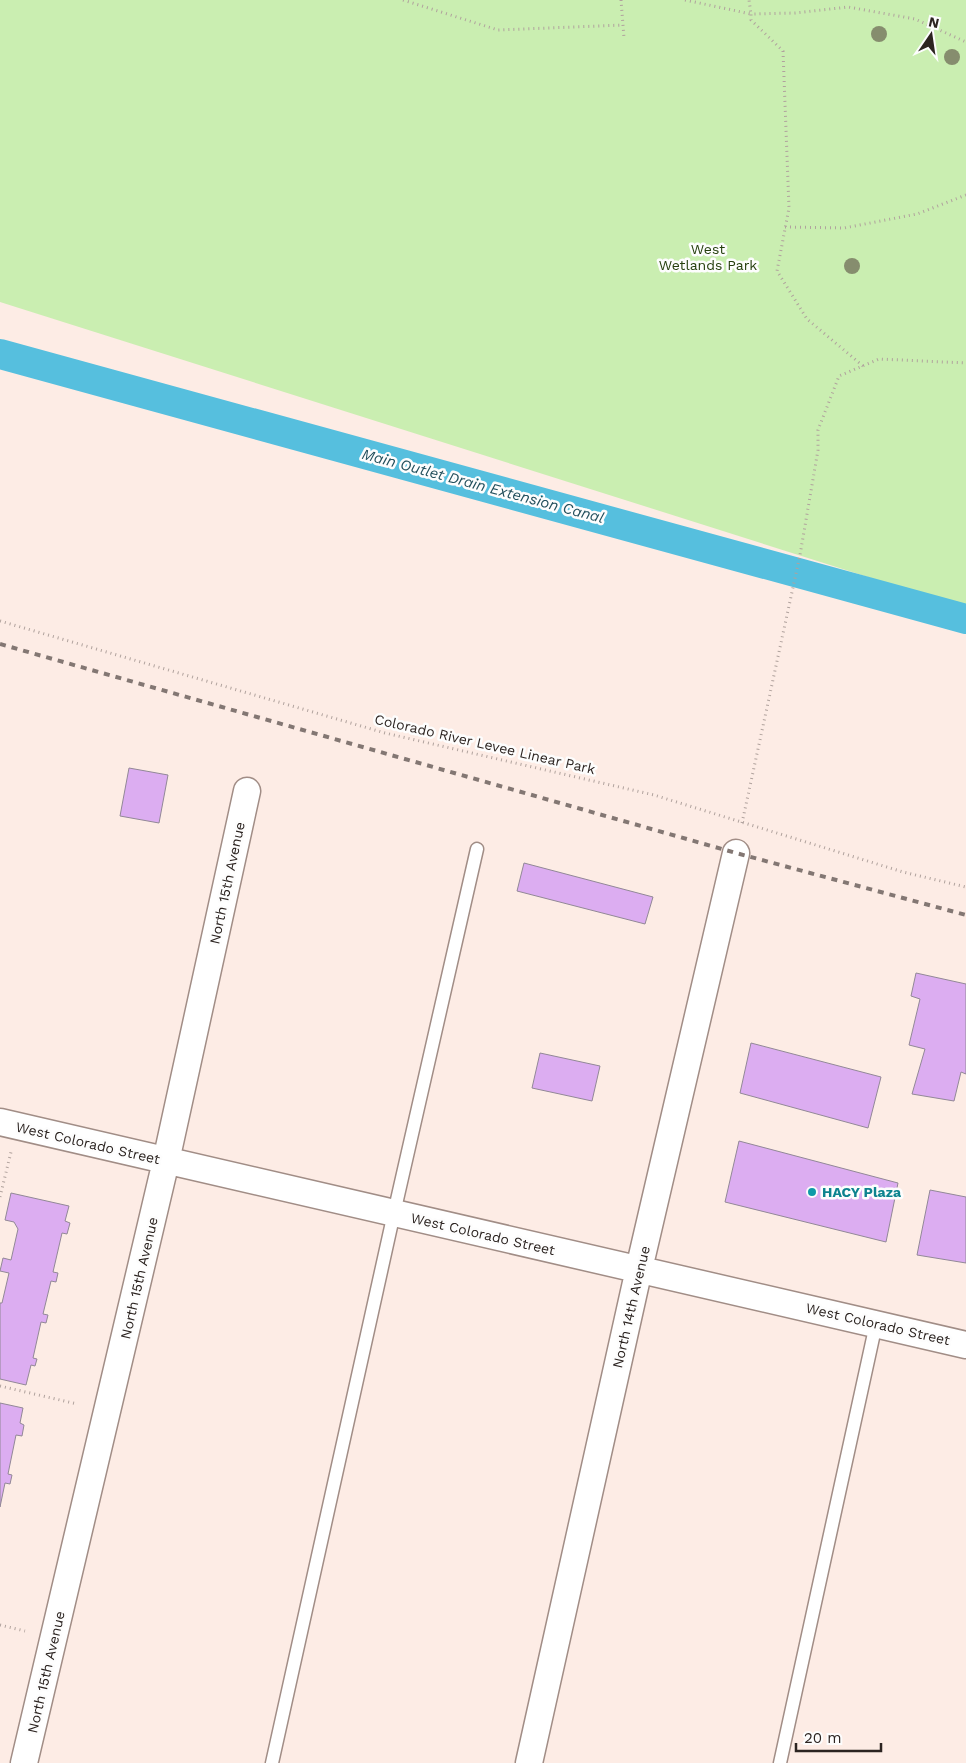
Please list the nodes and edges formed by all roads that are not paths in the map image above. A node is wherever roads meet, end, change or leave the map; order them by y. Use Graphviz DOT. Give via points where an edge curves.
graph roads {
  1 [pos="248,791"];
  2 [pos="477,849"];
  3 [pos="736,852"];
  4 [pos="0,1122"];
  5 [pos="166,1161"];
  6 [pos="394,1213"];
  7 [pos="639,1269"];
  8 [pos="876,1324"];
  9 [pos="966,1345"];
  10 [pos="24,1763"];
  11 [pos="272,1763"];
  12 [pos="529,1763"];
  13 [pos="780,1763"];
  1 -- 5 [label="street, North 15th Avenue"];
  2 -- 6 [label="lane"];
  3 -- 7 [label="street, North 14th Avenue"];
  4 -- 5 [label="street, West Colorado Street"];
  5 -- 6 [label="street, West Colorado Street"];
  5 -- 10 [label="street, North 15th Avenue"];
  6 -- 7 [label="street, West Colorado Street"];
  6 -- 11 [label="lane"];
  7 -- 8 [label="street, West Colorado Street"];
  7 -- 12 [label="street, North 14th Avenue"];
  8 -- 9 [label="street, West Colorado Street"];
  8 -- 13 [label="lane"];
}
